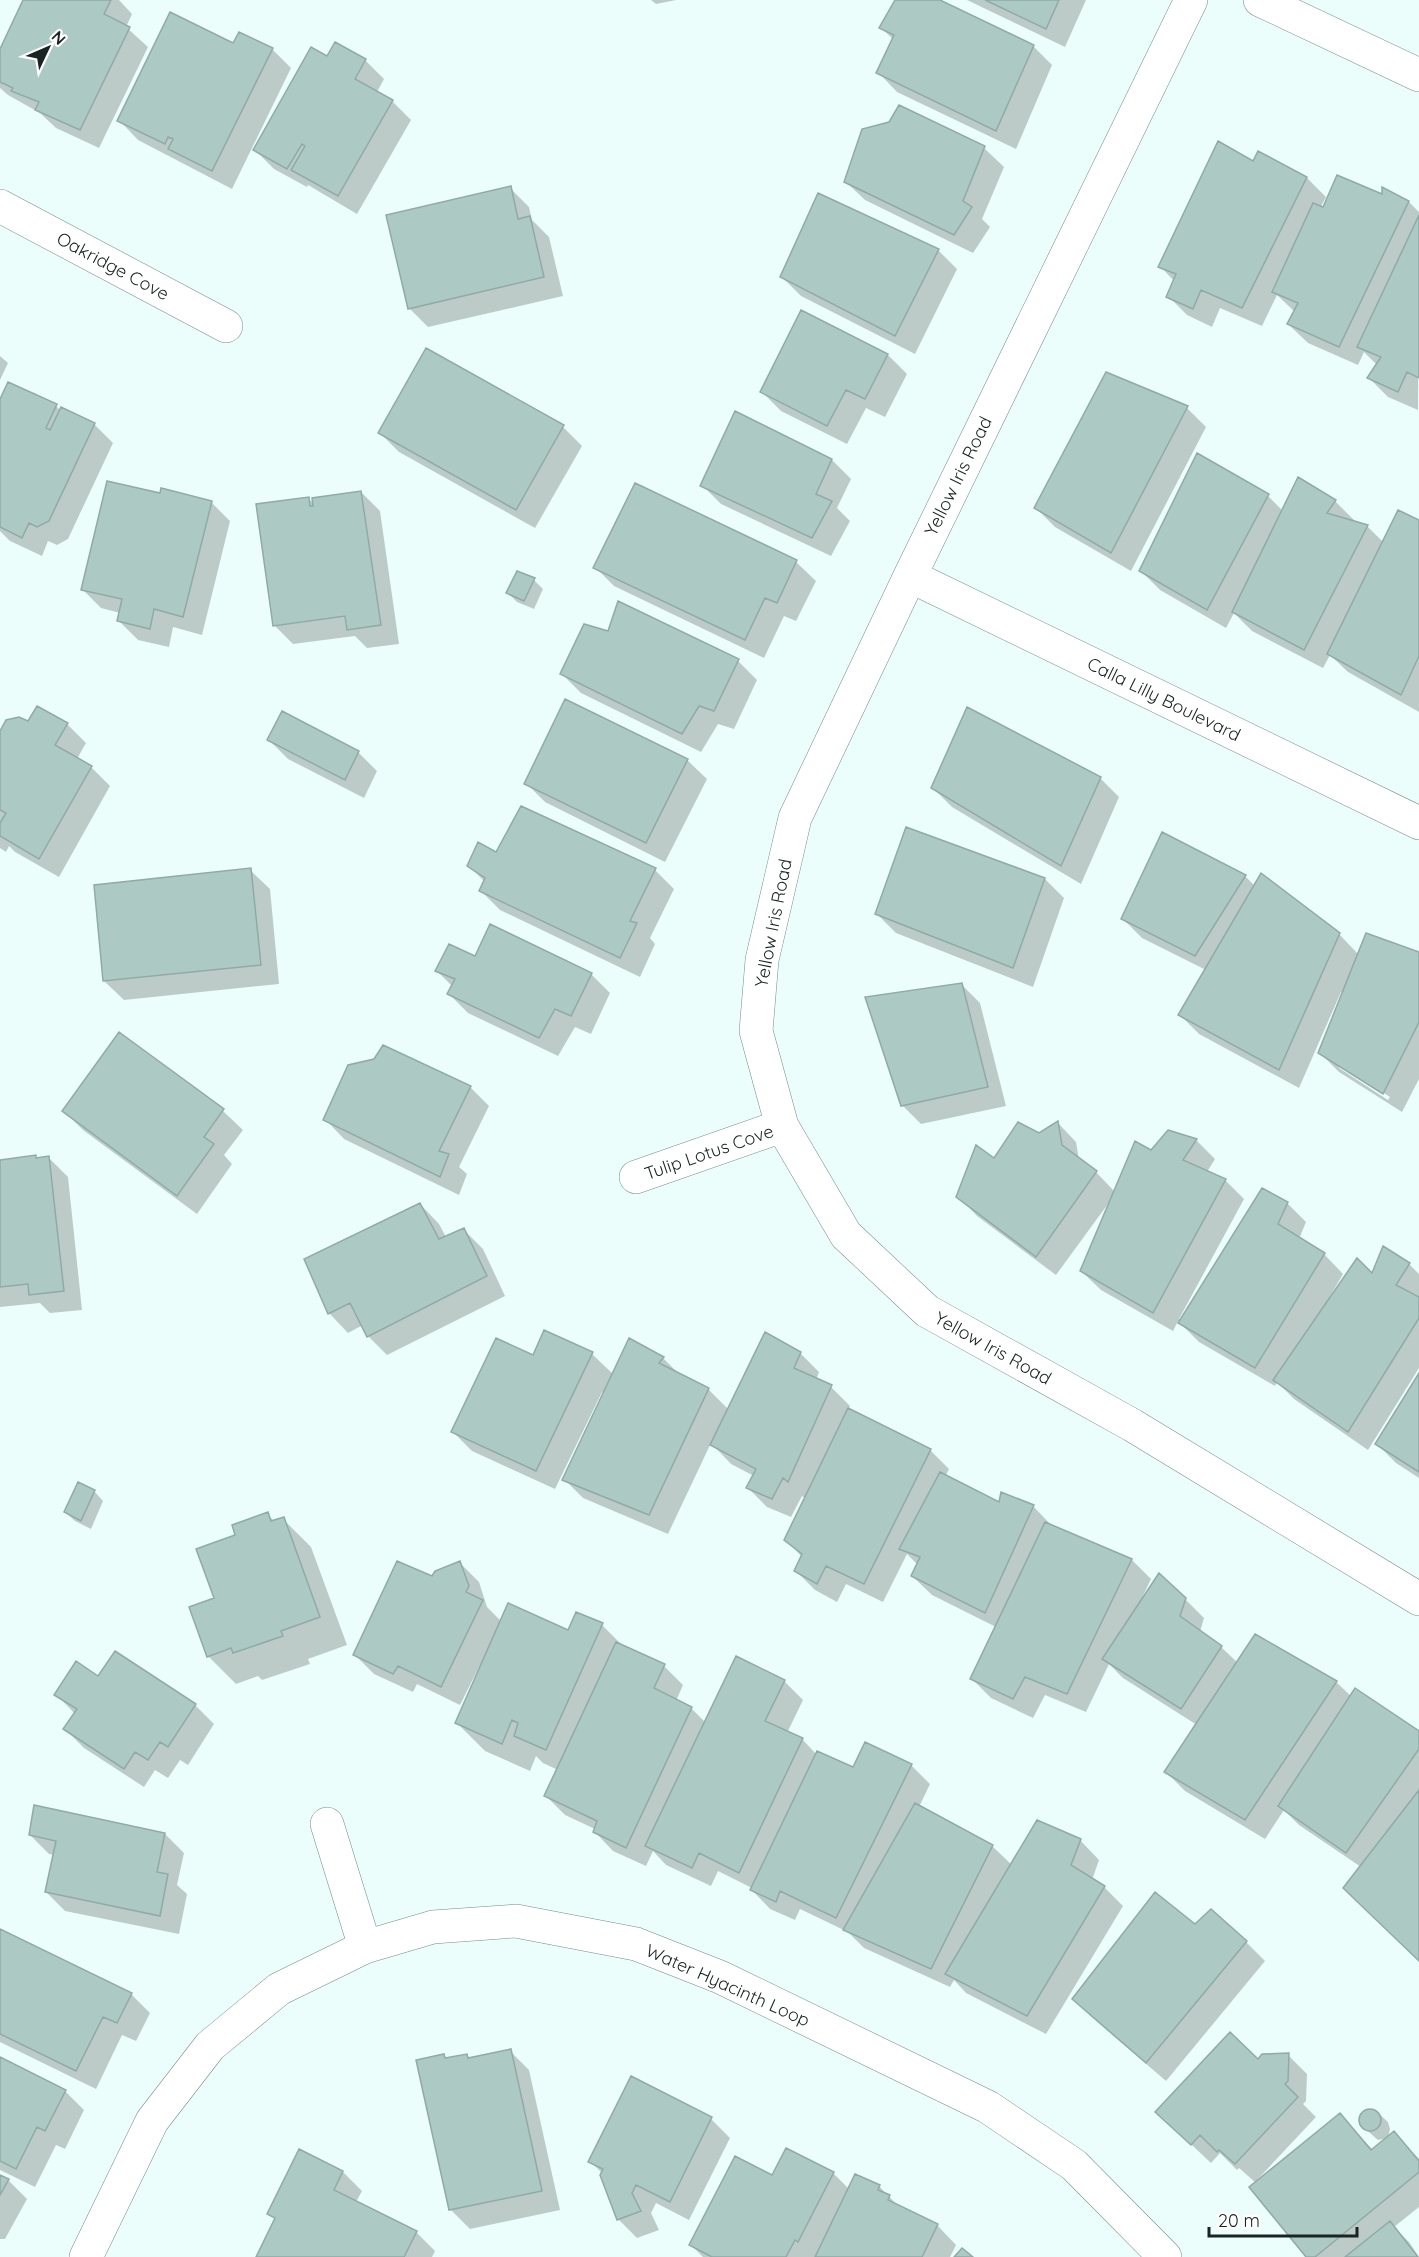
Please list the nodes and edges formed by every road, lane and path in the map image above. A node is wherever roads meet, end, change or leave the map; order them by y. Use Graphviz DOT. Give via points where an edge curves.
graph roads {
  1 [pos="1191,0"];
  2 [pos="1260,0"];
  3 [pos="1419,75"];
  4 [pos="0,206"];
  5 [pos="226,326"];
  6 [pos="910,576"];
  7 [pos="1419,823"];
  8 [pos="782,1126"];
  9 [pos="636,1177"];
  10 [pos="1419,1599"];
  11 [pos="327,1824"];
  12 [pos="365,1947"];
  13 [pos="86,2257"];
  14 [pos="1165,2257"];
  1 -- 6 [label="street, Yellow Iris Road"];
  2 -- 3 [label="street"];
  4 -- 5 [label="street, Oakridge Cove"];
  6 -- 7 [label="street, Calla Lilly Boulevard"];
  6 -- 8 [label="street, Yellow Iris Road" via="795,818 762,960 756,1031"];
  8 -- 9 [label="street, Tulip Lotus Cove"];
  8 -- 10 [label="street, Yellow Iris Road" via="846,1235 927,1311 1132,1425"];
  11 -- 12 [label="street"];
  12 -- 13 [label="street, Water Hyacinth Loop" via="279,1989 210,2046 152,2121"];
  12 -- 14 [label="street, Water Hyacinth Loop" via="433,1927 516,1922 636,1944 720,1977 988,2107 1074,2165"];
}
